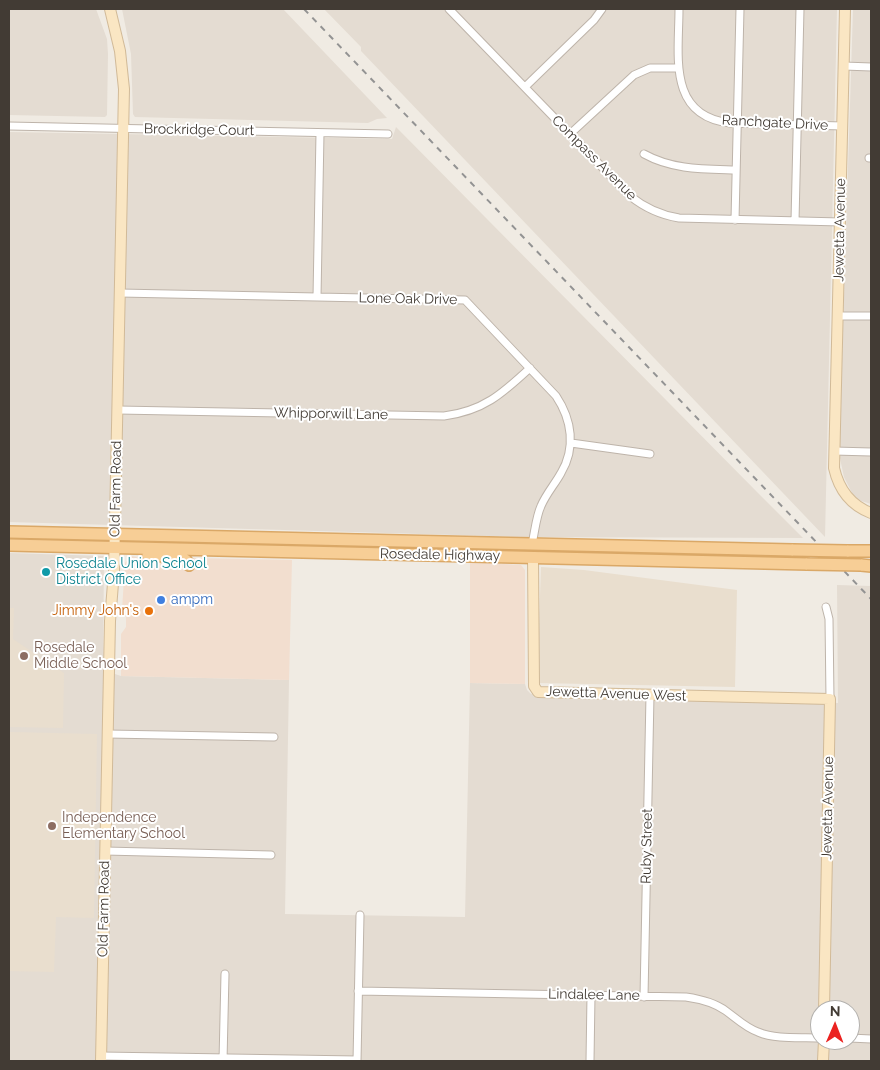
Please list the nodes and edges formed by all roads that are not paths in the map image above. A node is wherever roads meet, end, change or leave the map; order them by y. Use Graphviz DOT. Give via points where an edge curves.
graph roads {
  1 [pos="110,9"];
  2 [pos="449,9"];
  3 [pos="602,9"];
  4 [pos="680,9"];
  5 [pos="740,9"];
  6 [pos="800,9"];
  7 [pos="845,9"];
  8 [pos="844,66"];
  9 [pos="871,67"];
  10 [pos="678,68"];
  11 [pos="524,87"];
  12 [pos="737,124"];
  13 [pos="797,125"];
  14 [pos="9,126"];
  15 [pos="843,126"];
  16 [pos="123,128"];
  17 [pos="320,133"];
  18 [pos="388,134"];
  19 [pos="570,134"];
  20 [pos="644,154"];
  21 [pos="736,170"];
  22 [pos="735,220"];
  23 [pos="795,221"];
  24 [pos="840,222"];
  25 [pos="120,292"];
  26 [pos="317,297"];
  27 [pos="838,316"];
  28 [pos="871,316"];
  29 [pos="530,368"];
  30 [pos="118,410"];
  31 [pos="570,443"];
  32 [pos="834,452"];
  33 [pos="871,452"];
  34 [pos="650,454"];
  35 [pos="871,513"];
  36 [pos="9,532"];
  37 [pos="115,534"];
  38 [pos="340,540"];
  39 [pos="532,544"];
  40 [pos="9,545"];
  41 [pos="115,548"];
  42 [pos="130,548"];
  43 [pos="682,548"];
  44 [pos="243,550"];
  45 [pos="871,551"];
  46 [pos="441,555"];
  47 [pos="533,557"];
  48 [pos="189,565"];
  49 [pos="866,565"];
  50 [pos="826,606"];
  51 [pos="650,695"];
  52 [pos="830,700"];
  53 [pos="108,734"];
  54 [pos="274,737"];
  55 [pos="105,851"];
  56 [pos="271,855"];
  57 [pos="360,915"];
  58 [pos="225,974"];
  59 [pos="358,990"];
  60 [pos="591,995"];
  61 [pos="644,996"];
  62 [pos="824,1000"];
  63 [pos="810,1038"];
  64 [pos="101,1059"];
  65 [pos="223,1060"];
  66 [pos="357,1061"];
  67 [pos="590,1061"];
  1 -- 16 [label="street, Old Farm Road" via="123,70"];
  2 -- 11 [label="street, Compass Avenue"];
  3 -- 11 [label="street"];
  4 -- 10 [label="street, Ranchgate Drive"];
  5 -- 12 [label="street"];
  6 -- 13 [label="street"];
  7 -- 8 [label="street, Jewetta Avenue"];
  8 -- 9 [label="street"];
  8 -- 15 [label="street, Jewetta Avenue"];
  10 -- 12 [label="street, Ranchgate Drive" via="681,86 697,110 713,120"];
  10 -- 19 [label="street" via="650,68 634,75"];
  11 -- 19 [label="street, Compass Avenue"];
  12 -- 13 [label="street, Ranchgate Drive"];
  12 -- 21 [label="street"];
  13 -- 15 [label="street, Ranchgate Drive"];
  13 -- 23 [label="street"];
  14 -- 16 [label="street, Brockridge Court"];
  15 -- 24 [label="street, Jewetta Avenue"];
  16 -- 17 [label="street, Brockridge Court"];
  16 -- 25 [label="street, Old Farm Road"];
  17 -- 18 [label="street, Brockridge Court"];
  17 -- 26 [label="street"];
  19 -- 22 [label="street, Compass Avenue" via="630,196 647,208 679,218"];
  20 -- 21 [label="street" via="675,167"];
  21 -- 22 [label="street"];
  22 -- 23 [label="street, Compass Avenue"];
  23 -- 24 [label="street, Compass Avenue"];
  24 -- 27 [label="street, Jewetta Avenue"];
  25 -- 26 [label="street, Lone Oak Drive"];
  25 -- 30 [label="street, Old Farm Road"];
  26 -- 29 [label="street, Lone Oak Drive" via="464,300"];
  27 -- 28 [label="street"];
  27 -- 32 [label="street, Jewetta Avenue"];
  29 -- 30 [label="street, Whipporwill Lane" via="506,391 485,405 444,416"];
  29 -- 31 [label="street, Lone Oak Drive" via="562,404 569,424"];
  30 -- 37 [label="street, Old Farm Road"];
  31 -- 34 [label="street"];
  31 -- 39 [label="street, Lone Oak Drive" via="566,464 541,506"];
  32 -- 33 [label="street"];
  32 -- 35 [label="street, Jewetta Avenue" via="834,468 842,490"];
  36 -- 37 [label="main road, Rosedale Highway"];
  37 -- 38 [label="main road, Rosedale Highway"];
  37 -- 41 [label="street, Old Farm Road"];
  38 -- 39 [label="main road, Rosedale Highway"];
  38 -- 44 [label="main road" via="321,544 252,545"];
  39 -- 43 [label="main road, Rosedale Highway"];
  39 -- 46 [label="main road" via="522,552 459,551"];
  40 -- 41 [label="main road, Rosedale Highway"];
  41 -- 42 [label="main road, Rosedale Highway"];
  41 -- 53 [label="street, Old Farm Road"];
  42 -- 44 [label="main road, Rosedale Highway"];
  42 -- 48 [label="main road" via="150,556 181,557"];
  43 -- 45 [label="main road, Rosedale Highway, bridge"];
  43 -- 47 [label="main road" via="651,552 543,550"];
  44 -- 46 [label="main road, Rosedale Highway"];
  46 -- 47 [label="main road, Rosedale Highway"];
  47 -- 49 [label="main road, Rosedale Highway, bridge"];
  47 -- 51 [label="street, Jewetta Avenue West" via="534,686 538,692"];
  50 -- 52 [label="street, Jewetta Avenue"];
  51 -- 52 [label="street, Jewetta Avenue West"];
  51 -- 61 [label="street, Ruby Street"];
  52 -- 62 [label="street, Jewetta Avenue"];
  53 -- 54 [label="street"];
  53 -- 55 [label="street, Old Farm Road"];
  55 -- 56 [label="street"];
  55 -- 64 [label="street, Old Farm Road"];
  57 -- 59 [label="street"];
  58 -- 65 [label="street"];
  59 -- 60 [label="street, Lindalee Lane"];
  59 -- 66 [label="street"];
  60 -- 61 [label="street, Lindalee Lane"];
  60 -- 67 [label="street"];
  61 -- 63 [label="street, Lindalee Lane" via="696,998 717,1006 759,1033"];
  64 -- 65 [label="street"];
  65 -- 66 [label="street"];
}
